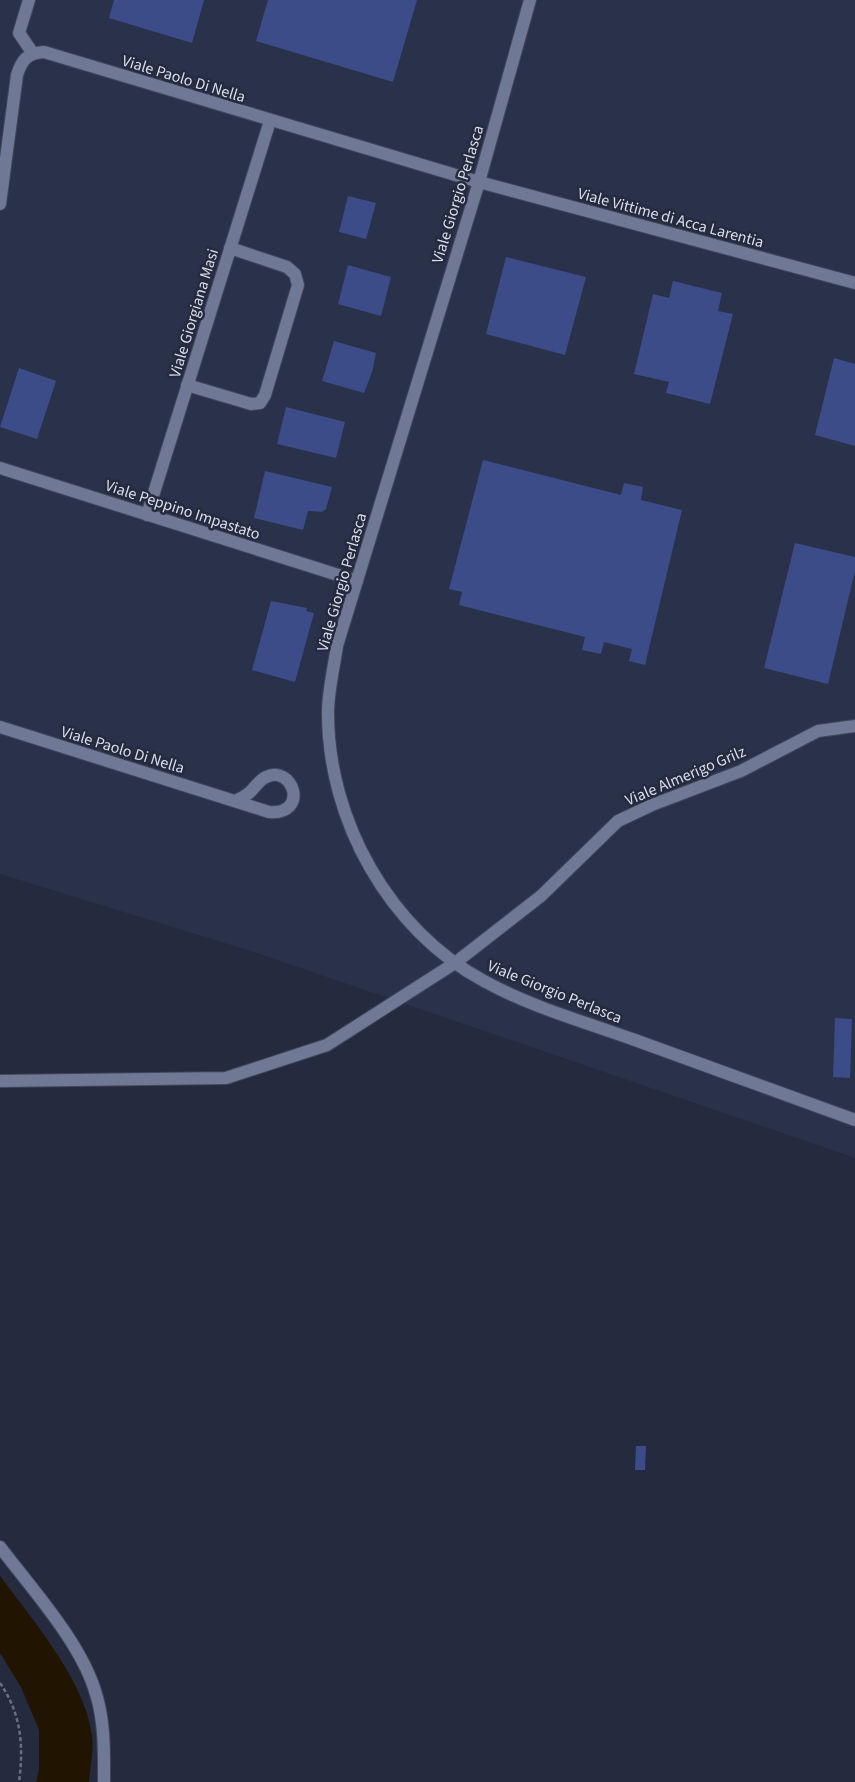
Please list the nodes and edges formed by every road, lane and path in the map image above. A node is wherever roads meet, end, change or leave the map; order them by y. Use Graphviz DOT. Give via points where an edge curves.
graph roads {
  1 [pos="29,0"];
  2 [pos="530,0"];
  3 [pos="32,52"];
  4 [pos="270,121"];
  5 [pos="479,182"];
  6 [pos="0,204"];
  7 [pos="230,248"];
  8 [pos="855,283"];
  9 [pos="188,385"];
  10 [pos="0,468"];
  11 [pos="147,515"];
  12 [pos="357,581"];
  13 [pos="855,726"];
  14 [pos="0,728"];
  15 [pos="235,801"];
  16 [pos="455,963"];
  17 [pos="0,1081"];
  18 [pos="855,1120"];
  19 [pos="0,1548"];
  20 [pos="0,1682"];
  21 [pos="19,1782"];
  22 [pos="104,1782"];
  1 -- 3 [label="street" via="19,33"];
  2 -- 5 [label="street, Viale Giorgio Perlasca"];
  3 -- 4 [label="street, Viale Paolo Di Nella" via="44,52"];
  3 -- 6 [label="street" via="21,62 16,75"];
  4 -- 5 [label="street, Viale Paolo Di Nella"];
  4 -- 7 [label="street, Viale Giorgiana Masi"];
  5 -- 8 [label="street, Viale Vittime di Acca Larentia"];
  5 -- 12 [label="street, Viale Giorgio Perlasca"];
  7 -- 9 [label="street, Viale Giorgiana Masi"];
  7 -- 9 [label="street" via="287,267 295,274 298,285 265,395 260,403 251,404"];
  9 -- 11 [label="street, Viale Giorgiana Masi"];
  10 -- 11 [label="street, Viale Peppino Impastato"];
  11 -- 12 [label="street, Viale Peppino Impastato"];
  12 -- 16 [label="street, Viale Giorgio Perlasca" via="338,646 328,712 335,779 362,855 405,919"];
  13 -- 16 [label="street, Viale Almerigo Grilz" via="818,731 741,771 618,821 541,896"];
  14 -- 15 [label="street, Viale Paolo Di Nella"];
  16 -- 17 [label="street, Viale Almerigo Grilz" via="326,1046 226,1078"];
  16 -- 18 [label="street, Viale Giorgio Perlasca" via="484,982 544,1007"];
  19 -- 22 [label="street" via="76,1651 96,1694 104,1740"];
  20 -- 21 [label="path" via="20,1726 23,1757"];
}
